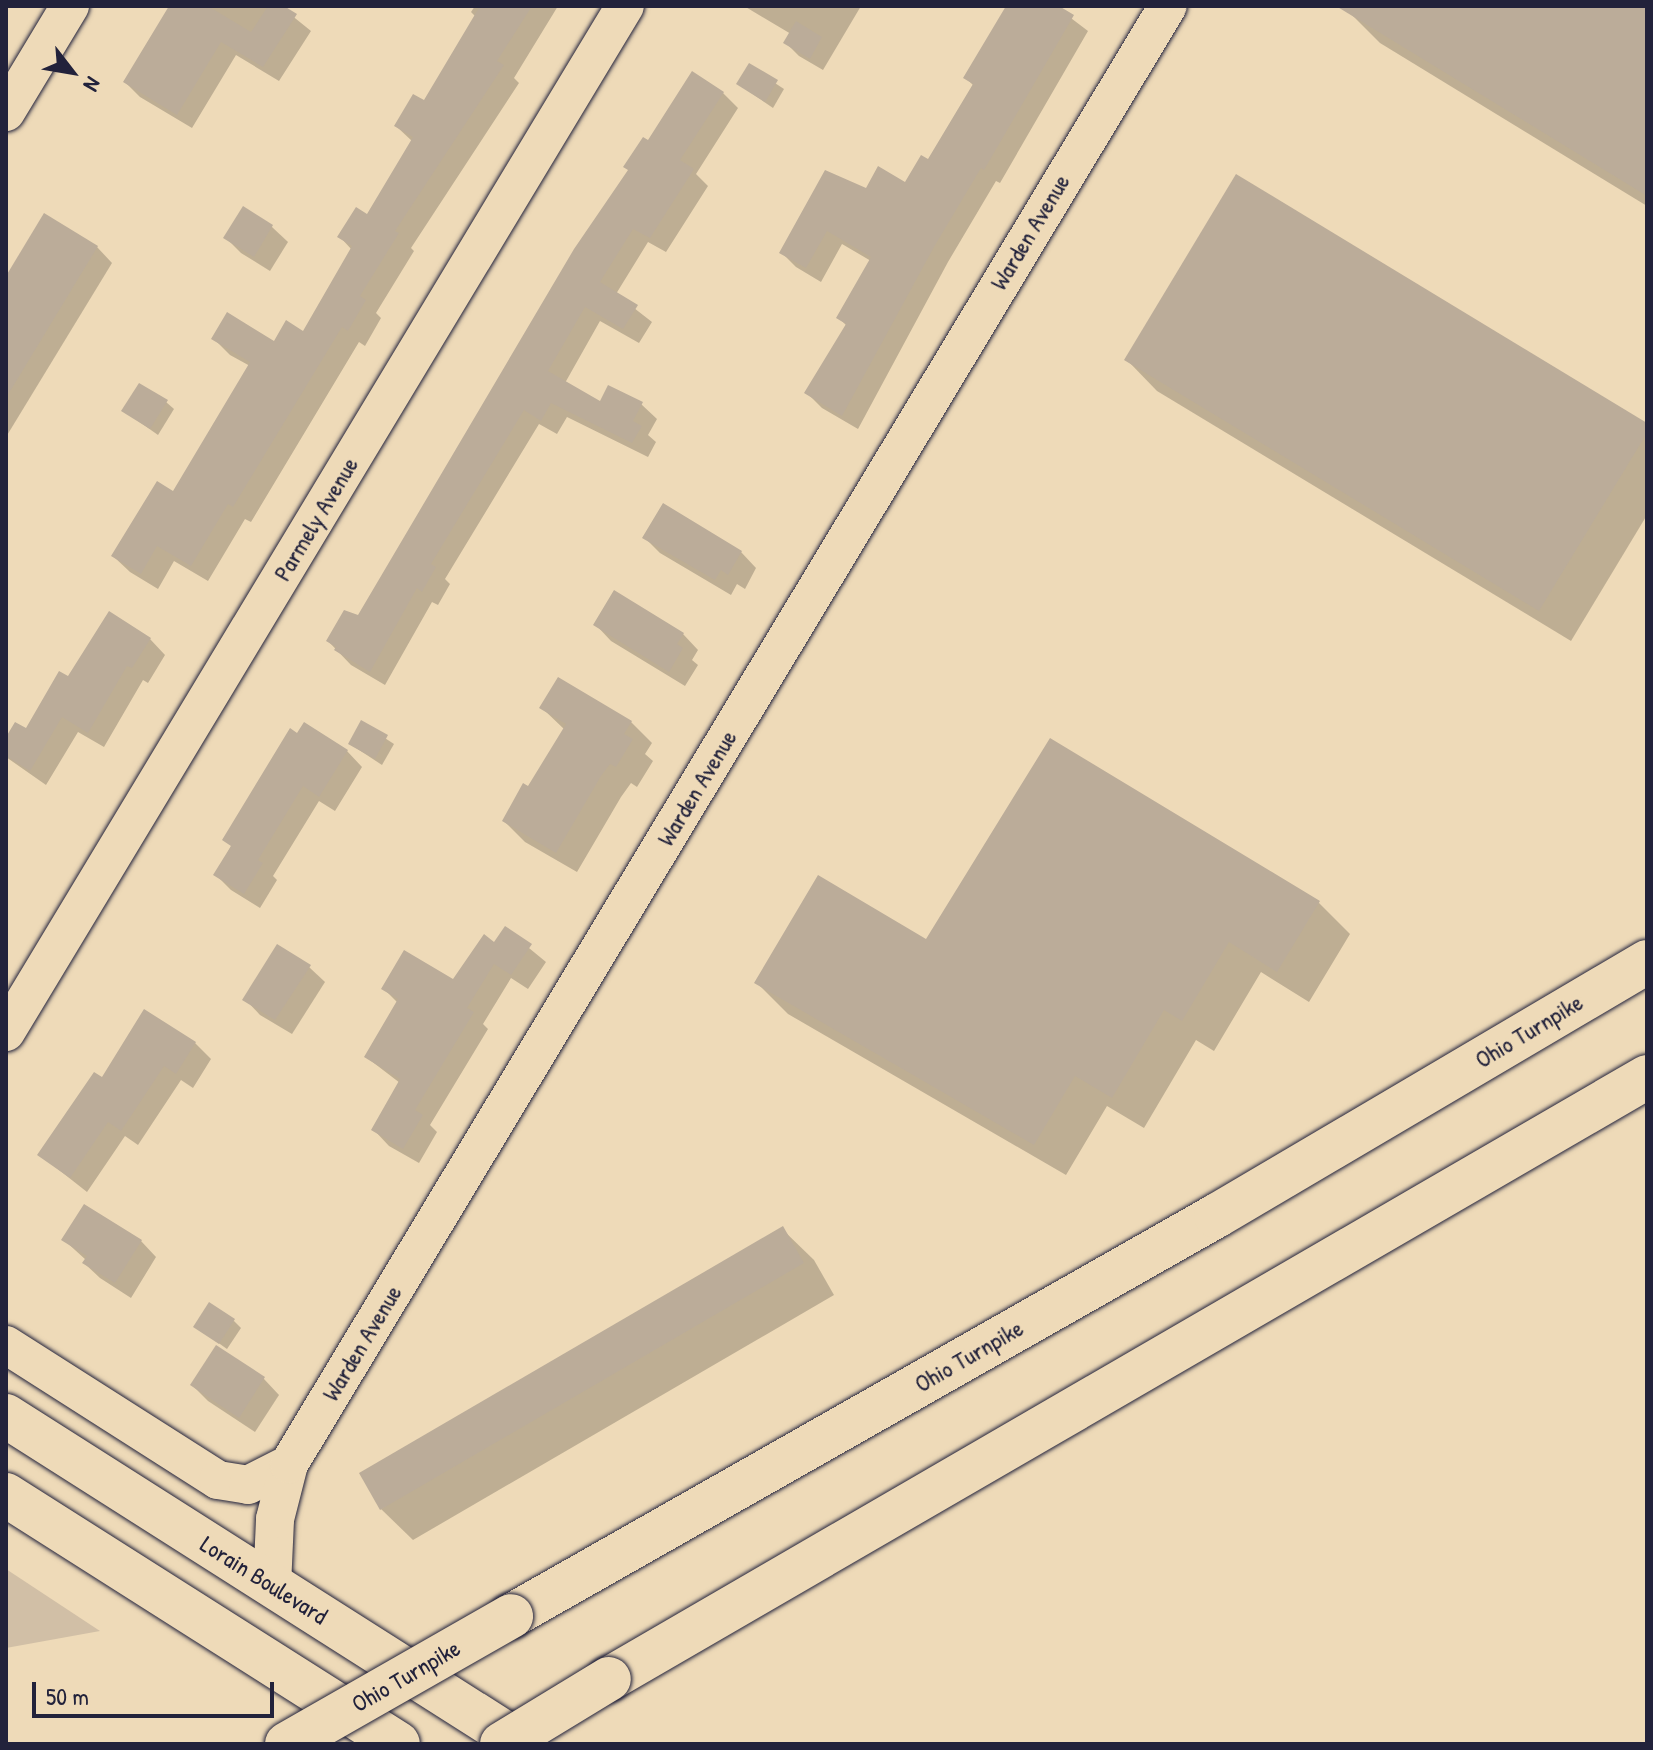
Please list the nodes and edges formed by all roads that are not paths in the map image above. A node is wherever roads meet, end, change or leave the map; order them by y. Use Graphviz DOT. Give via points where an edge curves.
graph roads {
  1 [pos="70,6"];
  2 [pos="625,6"];
  3 [pos="1168,6"];
  4 [pos="6,112"];
  5 [pos="1647,962"];
  6 [pos="6,1032"];
  7 [pos="1647,1077"];
  8 [pos="6,1345"];
  9 [pos="6,1416"];
  10 [pos="289,1464"];
  11 [pos="6,1495"];
  12 [pos="272,1586"];
  13 [pos="287,1744"];
  14 [pos="398,1744"];
  15 [pos="502,1744"];
  16 [pos="522,1744"];
  1 -- 4 [label="street"];
  2 -- 6 [label="street, Parmely Avenue"];
  3 -- 10 [label="street, Warden Avenue"];
  5 -- 13 [label="highway, Ohio Turnpike, bridge" via="1202,1224"];
  7 -- 15 [label="highway, bridge"];
  8 -- 10 [label="street" via="218,1480 248,1485"];
  9 -- 12 [label="highway, Lorain Boulevard"];
  10 -- 12 [label="street, Warden Avenue" via="275,1519"];
  11 -- 14 [label="highway"];
  12 -- 16 [label="highway, Lorain Boulevard"];
}
